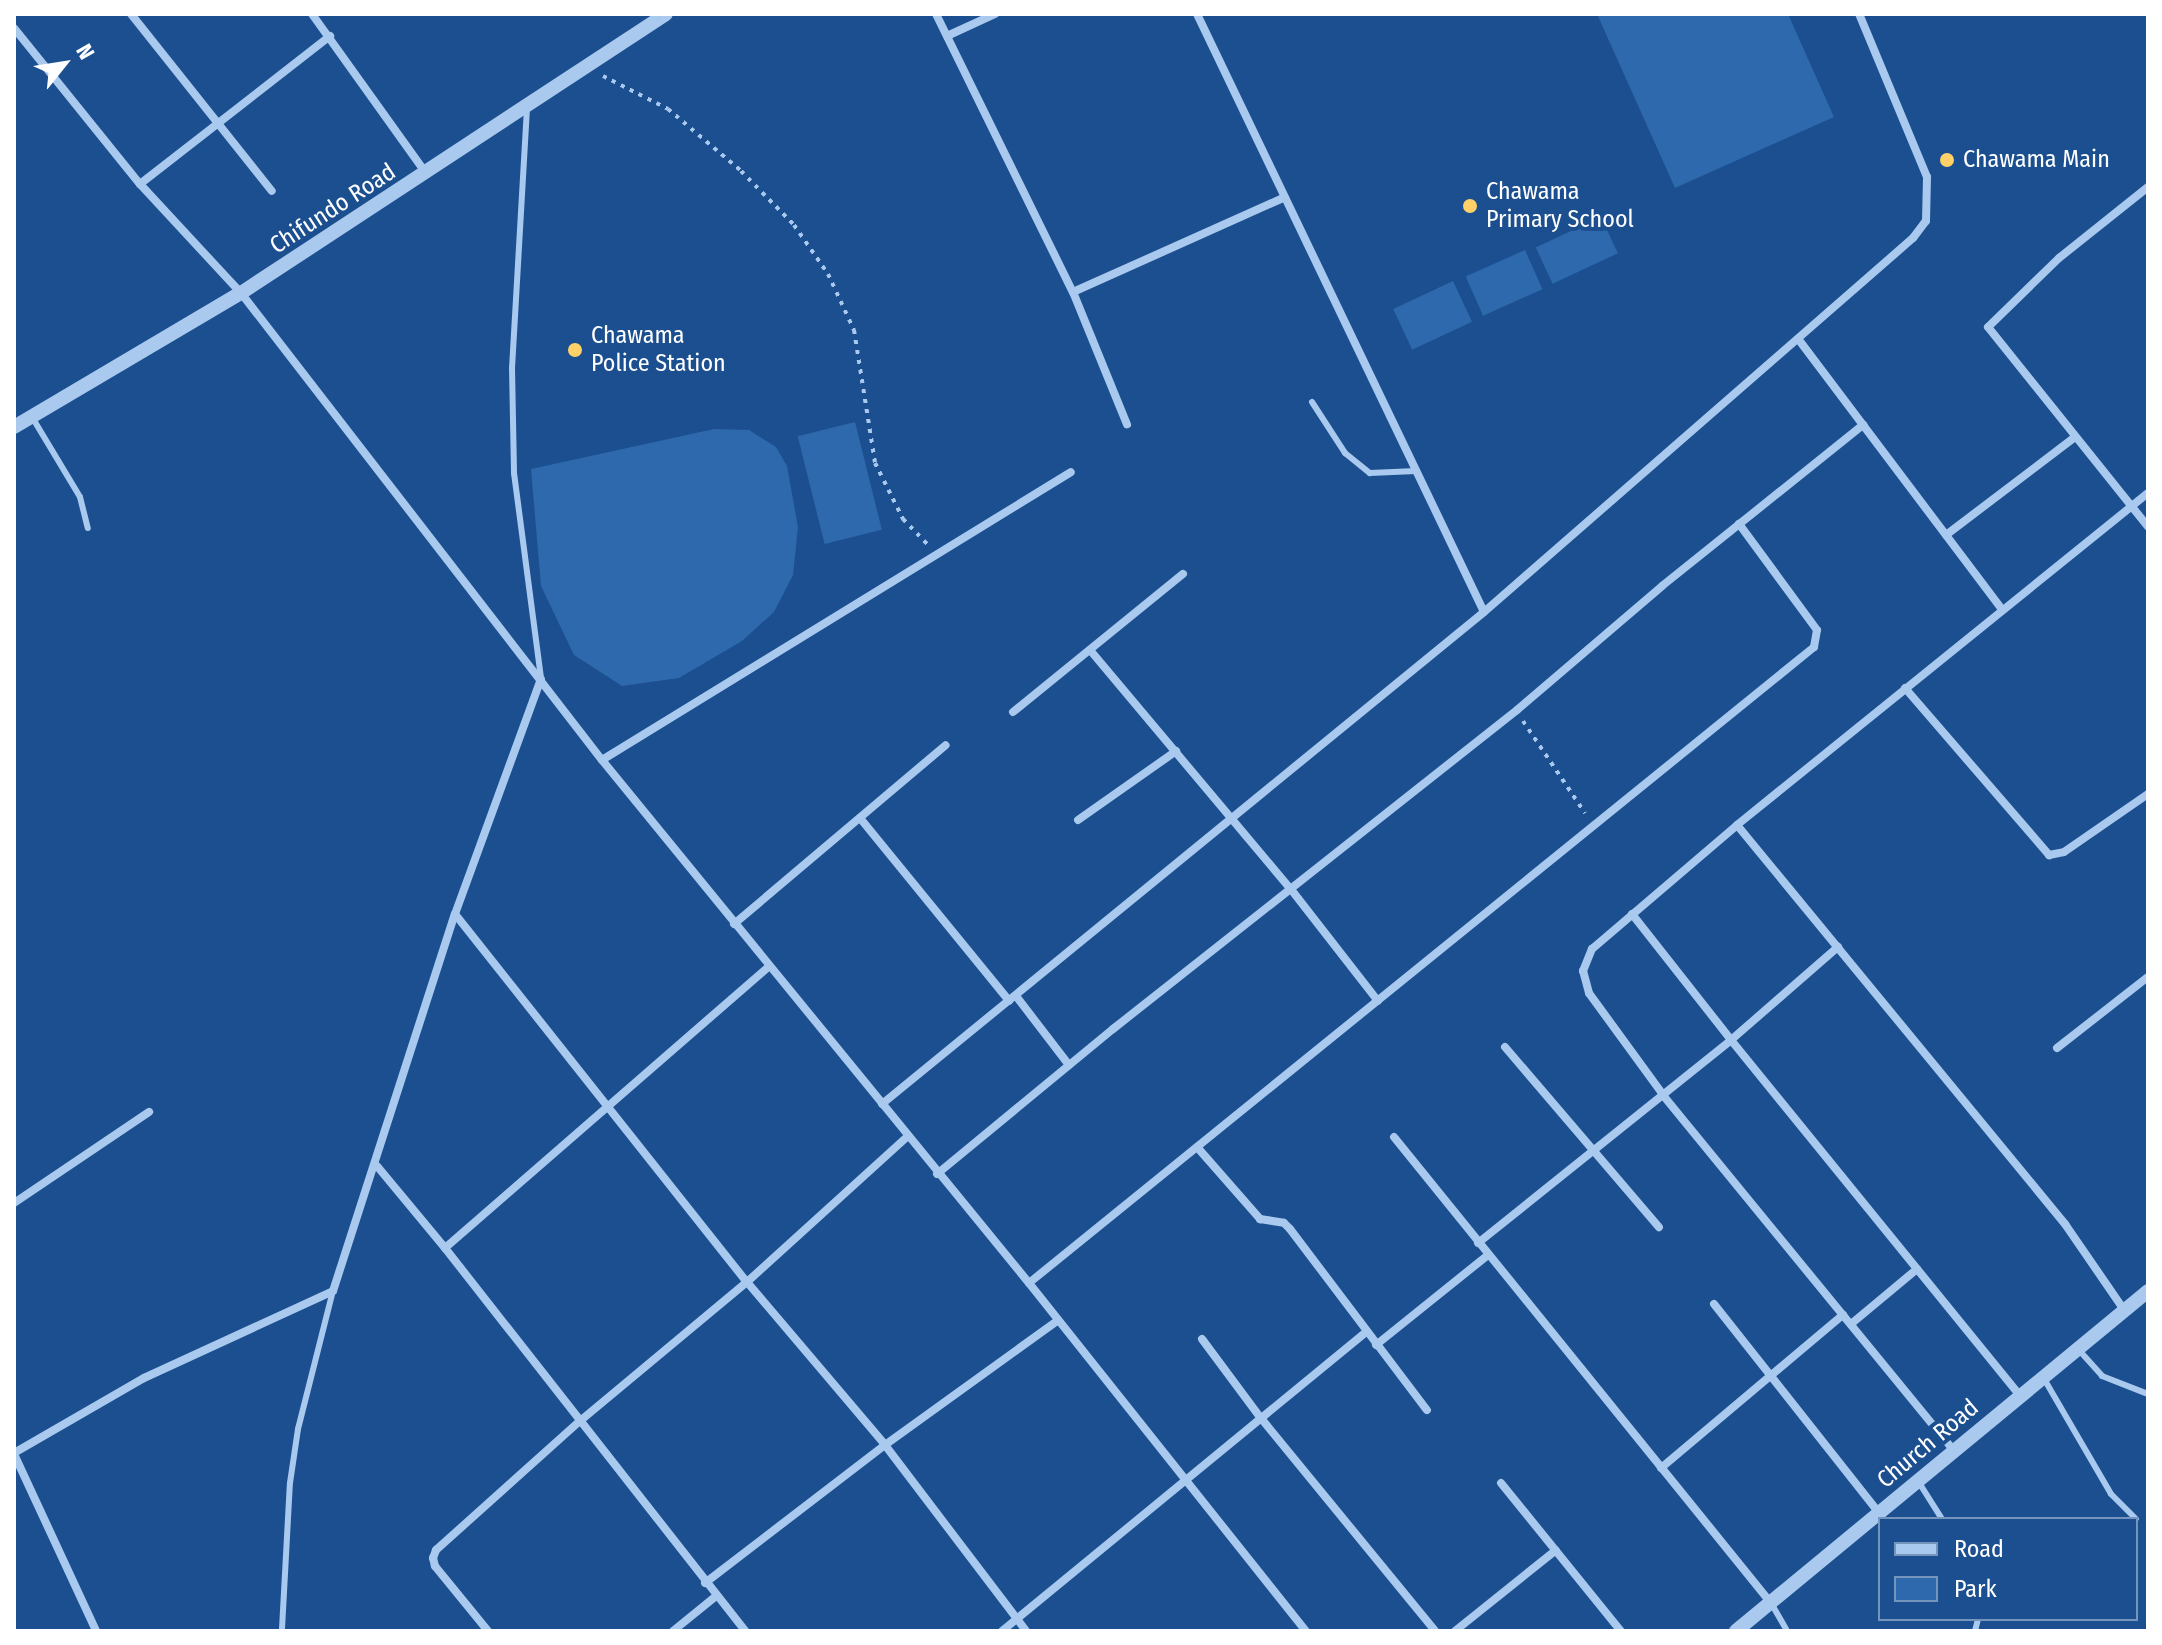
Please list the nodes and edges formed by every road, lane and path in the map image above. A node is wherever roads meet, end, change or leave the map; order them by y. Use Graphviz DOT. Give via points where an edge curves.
graph roads {
  1 [pos="131,14"];
  2 [pos="312,14"];
  3 [pos="666,14"];
  4 [pos="936,14"];
  5 [pos="995,14"];
  6 [pos="1197,14"];
  7 [pos="1859,14"];
  8 [pos="14,28"];
  9 [pos="330,36"];
  10 [pos="947,36"];
  11 [pos="587,67"];
  12 [pos="527,108"];
  13 [pos="217,122"];
  14 [pos="427,174"];
  15 [pos="140,184"];
  16 [pos="2148,187"];
  17 [pos="272,191"];
  18 [pos="1285,197"];
  19 [pos="1073,292"];
  20 [pos="241,293"];
  21 [pos="1799,340"];
  22 [pos="1312,402"];
  23 [pos="32,417"];
  24 [pos="1127,424"];
  25 [pos="1863,425"];
  26 [pos="14,427"];
  27 [pos="2075,437"];
  28 [pos="1416,471"];
  29 [pos="1071,472"];
  30 [pos="2148,493"];
  31 [pos="2132,506"];
  32 [pos="1739,524"];
  33 [pos="2148,527"];
  34 [pos="88,528"];
  35 [pos="1946,535"];
  36 [pos="936,553"];
  37 [pos="1183,574"];
  38 [pos="2002,609"];
  39 [pos="1484,612"];
  40 [pos="1090,650"];
  41 [pos="541,679"];
  42 [pos="1905,688"];
  43 [pos="1517,710"];
  44 [pos="1013,712"];
  45 [pos="946,745"];
  46 [pos="1176,751"];
  47 [pos="602,760"];
  48 [pos="2148,794"];
  49 [pos="860,818"];
  50 [pos="1233,819"];
  51 [pos="1078,820"];
  52 [pos="1592,825"];
  53 [pos="1737,825"];
  54 [pos="1290,888"];
  55 [pos="455,914"];
  56 [pos="1632,914"];
  57 [pos="734,924"];
  58 [pos="1838,947"];
  59 [pos="768,967"];
  60 [pos="2144,979"];
  61 [pos="2148,991"];
  62 [pos="1012,998"];
  63 [pos="1378,1001"];
  64 [pos="1731,1040"];
  65 [pos="1505,1047"];
  66 [pos="2057,1048"];
  67 [pos="1069,1065"];
  68 [pos="1664,1096"];
  69 [pos="882,1104"];
  70 [pos="609,1105"];
  71 [pos="149,1112"];
  72 [pos="907,1137"];
  73 [pos="1394,1137"];
  74 [pos="1197,1147"];
  75 [pos="1594,1152"];
  76 [pos="377,1166"];
  77 [pos="937,1174"];
  78 [pos="14,1203"];
  79 [pos="1659,1227"];
  80 [pos="1478,1243"];
  81 [pos="445,1248"];
  82 [pos="1488,1255"];
  83 [pos="1917,1269"];
  84 [pos="747,1282"];
  85 [pos="1029,1283"];
  86 [pos="333,1291"];
  87 [pos="2148,1291"];
  88 [pos="1714,1304"];
  89 [pos="2124,1310"];
  90 [pos="1843,1315"];
  91 [pos="1058,1320"];
  92 [pos="1851,1324"];
  93 [pos="1366,1332"];
  94 [pos="1202,1339"];
  95 [pos="1376,1345"];
  96 [pos="2078,1349"];
  97 [pos="1771,1376"];
  98 [pos="2043,1377"];
  99 [pos="2148,1394"];
  100 [pos="2020,1396"];
  101 [pos="1427,1410"];
  102 [pos="1260,1417"];
  103 [pos="580,1421"];
  104 [pos="885,1445"];
  105 [pos="1955,1452"];
  106 [pos="14,1454"];
  107 [pos="1661,1468"];
  108 [pos="1182,1480"];
  109 [pos="1918,1481"];
  110 [pos="1501,1483"];
  111 [pos="1879,1513"];
  112 [pos="1941,1517"];
  113 [pos="2133,1517"];
  114 [pos="1556,1550"];
  115 [pos="705,1583"];
  116 [pos="716,1596"];
  117 [pos="1771,1603"];
  118 [pos="1016,1619"];
  119 [pos="282,1629"];
  120 [pos="96,1631"];
  121 [pos="488,1631"];
  122 [pos="673,1631"];
  123 [pos="745,1631"];
  124 [pos="1002,1631"];
  125 [pos="1026,1631"];
  126 [pos="1306,1631"];
  127 [pos="1435,1631"];
  128 [pos="1455,1631"];
  129 [pos="1621,1631"];
  130 [pos="1736,1631"];
  131 [pos="1787,1631"];
  1 -- 13 [label="street"];
  2 -- 9 [label="street"];
  3 -- 11 [label="street, Chifundo Road"];
  4 -- 10 [label="street"];
  5 -- 10 [label="street"];
  6 -- 18 [label="street"];
  7 -- 21 [label="street" via="1927,177 1926,221"];
  8 -- 15 [label="street"];
  9 -- 13 [label="street"];
  9 -- 14 [label="street"];
  10 -- 19 [label="street"];
  11 -- 12 [label="street, Chifundo Road"];
  11 -- 36 [label="path" via="668,109 794,225 828,274 854,330 875,463 903,519"];
  12 -- 14 [label="street, Chifundo Road"];
  12 -- 41 [label="lane" via="512,368 514,473"];
  13 -- 15 [label="street"];
  13 -- 17 [label="street"];
  14 -- 20 [label="street, Chifundo Road"];
  15 -- 20 [label="street"];
  16 -- 27 [label="street" via="2059,258 1988,327"];
  18 -- 19 [label="street"];
  18 -- 28 [label="street"];
  19 -- 24 [label="street"];
  20 -- 23 [label="street, Chifundo Road"];
  20 -- 41 [label="street"];
  21 -- 25 [label="street"];
  21 -- 39 [label="street"];
  22 -- 28 [label="lane" via="1345,453 1370,473"];
  23 -- 26 [label="street, Chifundo Road"];
  23 -- 34 [label="lane" via="80,497"];
  25 -- 32 [label="street"];
  25 -- 35 [label="street"];
  27 -- 31 [label="street"];
  27 -- 35 [label="street"];
  28 -- 39 [label="street"];
  29 -- 36 [label="street"];
  30 -- 31 [label="street"];
  31 -- 33 [label="street"];
  31 -- 38 [label="street"];
  32 -- 43 [label="street"];
  32 -- 52 [label="street" via="1817,630 1814,647"];
  35 -- 38 [label="street"];
  36 -- 47 [label="street"];
  37 -- 40 [label="street"];
  38 -- 42 [label="street"];
  39 -- 50 [label="street"];
  40 -- 44 [label="street"];
  40 -- 46 [label="street"];
  41 -- 47 [label="street"];
  41 -- 55 [label="street"];
  42 -- 48 [label="street" via="2049,855 2064,852"];
  42 -- 53 [label="street"];
  43 -- 52 [label="path"];
  43 -- 54 [label="street"];
  45 -- 49 [label="street"];
  46 -- 50 [label="street"];
  46 -- 51 [label="street"];
  47 -- 57 [label="street"];
  49 -- 57 [label="street"];
  49 -- 62 [label="street"];
  50 -- 54 [label="street"];
  50 -- 62 [label="street"];
  52 -- 63 [label="street"];
  53 -- 56 [label="street"];
  53 -- 58 [label="street"];
  54 -- 63 [label="street"];
  54 -- 67 [label="street"];
  55 -- 70 [label="street"];
  55 -- 76 [label="street"];
  56 -- 64 [label="street"];
  56 -- 68 [label="street" via="1592,949 1583,971 1589,993"];
  57 -- 59 [label="street"];
  58 -- 64 [label="street"];
  58 -- 89 [label="street" via="2065,1224"];
  59 -- 69 [label="street"];
  59 -- 70 [label="street"];
  60 -- 61 [label="street"];
  60 -- 66 [label="street"];
  62 -- 67 [label="street"];
  62 -- 69 [label="street"];
  63 -- 74 [label="street"];
  64 -- 68 [label="street"];
  64 -- 83 [label="street"];
  65 -- 75 [label="street"];
  67 -- 77 [label="street"];
  68 -- 75 [label="street"];
  68 -- 90 [label="street"];
  69 -- 72 [label="street"];
  70 -- 81 [label="street"];
  70 -- 84 [label="street"];
  71 -- 78 [label="street"];
  72 -- 77 [label="street"];
  72 -- 84 [label="street"];
  73 -- 80 [label="street"];
  74 -- 85 [label="street"];
  74 -- 93 [label="street" via="1260,1219 1290,1229"];
  75 -- 79 [label="street"];
  75 -- 80 [label="street"];
  76 -- 81 [label="street"];
  76 -- 86 [label="street"];
  77 -- 85 [label="street"];
  80 -- 82 [label="street"];
  81 -- 103 [label="street"];
  82 -- 95 [label="street"];
  82 -- 107 [label="street"];
  83 -- 92 [label="street"];
  83 -- 100 [label="street"];
  84 -- 103 [label="street"];
  84 -- 104 [label="street"];
  85 -- 91 [label="street"];
  86 -- 106 [label="street" via="144,1378"];
  86 -- 119 [label="lane" via="298,1429"];
  87 -- 89 [label="street, Church Road"];
  88 -- 97 [label="street"];
  89 -- 96 [label="street, Church Road"];
  90 -- 92 [label="street"];
  90 -- 97 [label="street"];
  91 -- 104 [label="street"];
  91 -- 108 [label="street"];
  92 -- 105 [label="street"];
  93 -- 95 [label="street"];
  93 -- 102 [label="street"];
  94 -- 102 [label="street"];
  95 -- 101 [label="street"];
  96 -- 98 [label="street, Church Road"];
  96 -- 99 [label="lane" via="2102,1376"];
  97 -- 107 [label="street"];
  97 -- 111 [label="street"];
  98 -- 100 [label="street, Church Road"];
  98 -- 113 [label="lane" via="2111,1494"];
  100 -- 105 [label="street, Church Road"];
  102 -- 108 [label="street"];
  102 -- 127 [label="street"];
  103 -- 115 [label="street"];
  103 -- 121 [label="street" via="436,1550 435,1566"];
  104 -- 115 [label="street"];
  104 -- 118 [label="street"];
  105 -- 109 [label="street, Church Road"];
  106 -- 120 [label="street"];
  107 -- 117 [label="street"];
  108 -- 118 [label="street"];
  108 -- 126 [label="street"];
  109 -- 111 [label="street, Church Road"];
  109 -- 112 [label="lane"];
  110 -- 114 [label="street"];
  111 -- 117 [label="street, Church Road"];
  114 -- 128 [label="street"];
  114 -- 129 [label="street"];
  115 -- 116 [label="street"];
  116 -- 122 [label="street"];
  116 -- 123 [label="street"];
  117 -- 130 [label="street, Church Road"];
  117 -- 131 [label="lane"];
  118 -- 124 [label="street"];
  118 -- 125 [label="street"];
}
